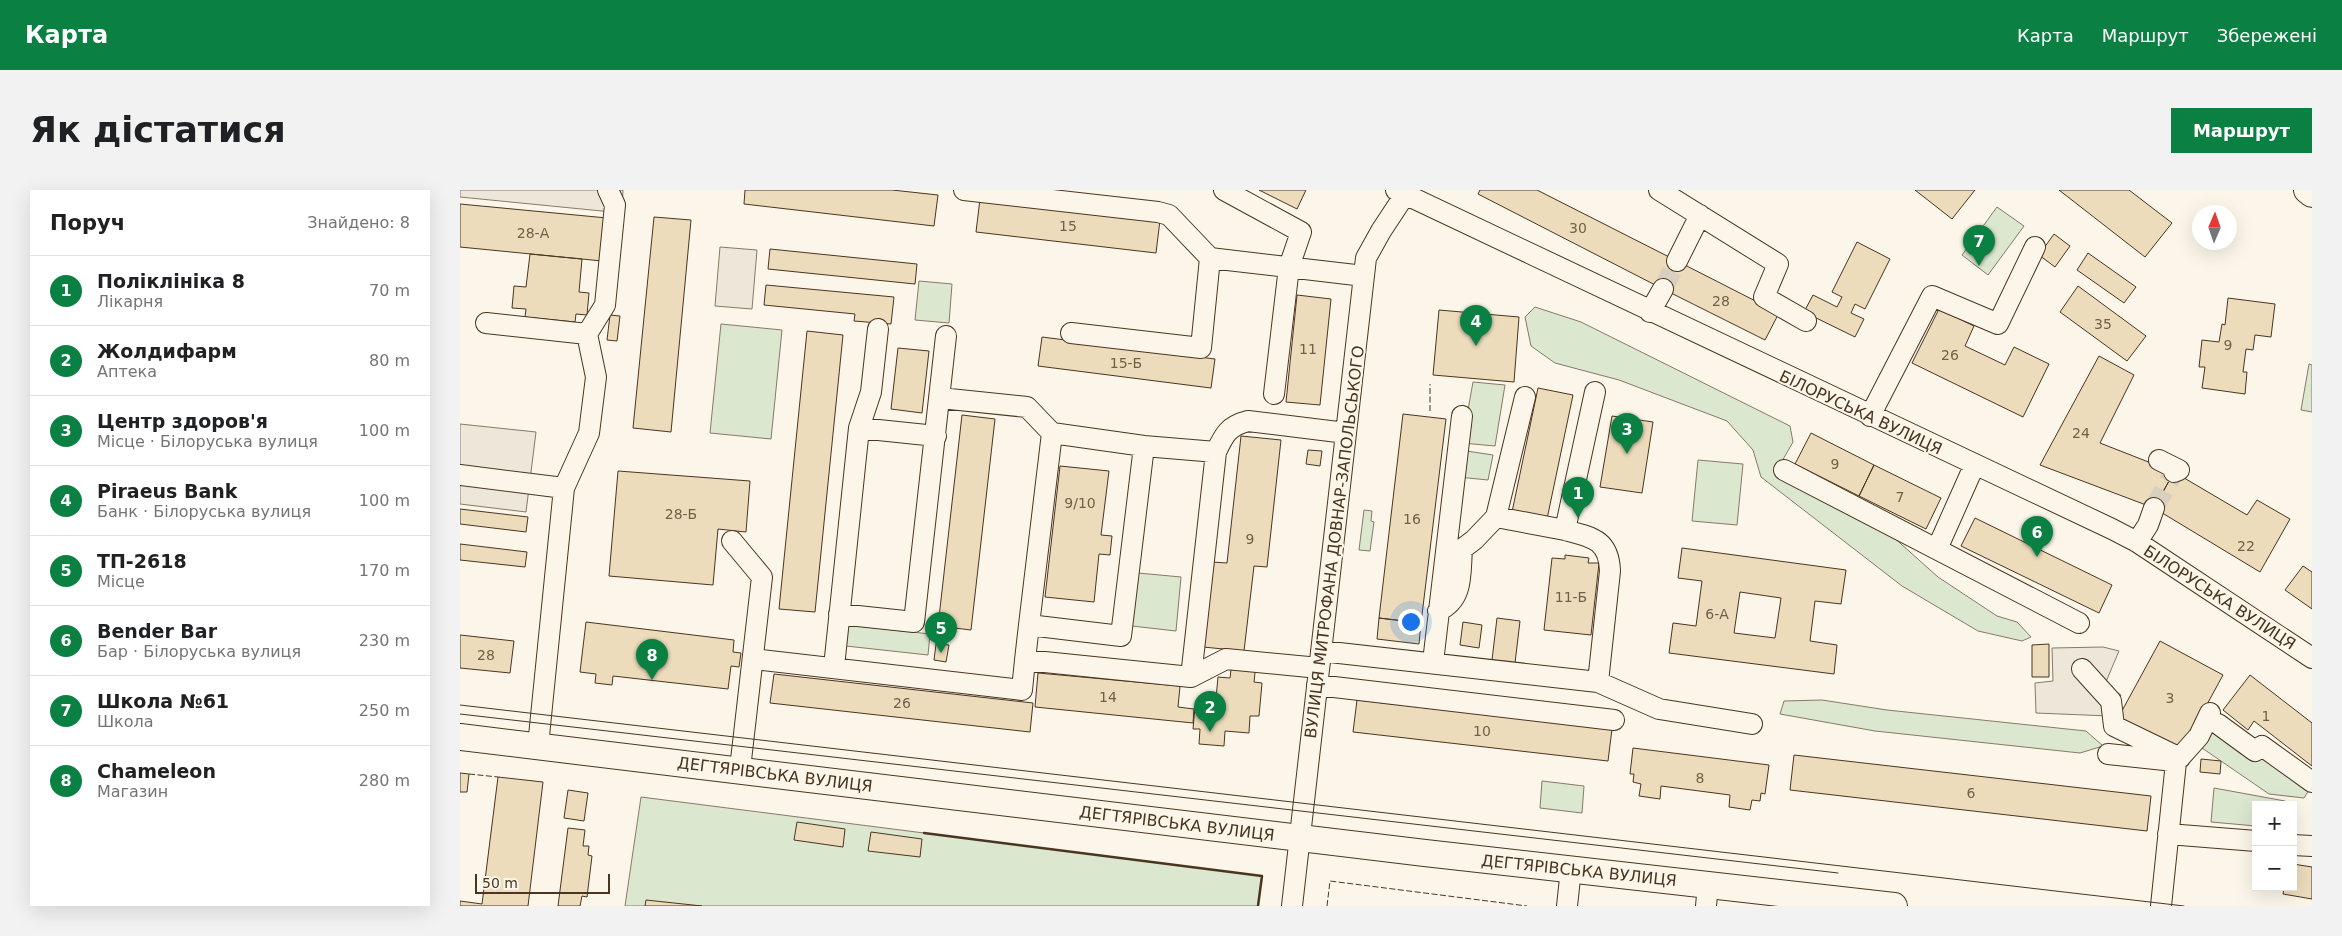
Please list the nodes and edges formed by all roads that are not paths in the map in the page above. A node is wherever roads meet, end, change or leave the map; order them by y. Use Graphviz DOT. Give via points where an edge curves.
graph roads {
  1 [pos="608,190"];
  2 [pos="964,190"];
  3 [pos="1224,190"];
  4 [pos="1659,190"];
  5 [pos="2307,190"];
  6 [pos="1403,192"];
  7 [pos="2312,194"];
  8 [pos="1700,215"];
  9 [pos="2034,247"];
  10 [pos="1210,258"];
  11 [pos="1677,261"];
  12 [pos="1289,267"];
  13 [pos="1364,276"];
  14 [pos="1663,289"];
  15 [pos="1650,312"];
  16 [pos="1806,321"];
  17 [pos="486,323"];
  18 [pos="878,329"];
  19 [pos="1071,333"];
  20 [pos="587,334"];
  21 [pos="946,336"];
  22 [pos="1595,392"];
  23 [pos="1274,394"];
  24 [pos="1525,397"];
  25 [pos="940,398"];
  26 [pos="1462,416"];
  27 [pos="1870,416"];
  28 [pos="859,428"];
  29 [pos="1052,433"];
  30 [pos="1346,434"];
  31 [pos="936,436"];
  32 [pos="1144,446"];
  33 [pos="1216,452"];
  34 [pos="1974,466"];
  35 [pos="1784,470"];
  36 [pos="460,475"];
  37 [pos="564,488"];
  38 [pos="2154,508"];
  39 [pos="1496,517"];
  40 [pos="1565,530"];
  41 [pos="732,541"];
  42 [pos="2137,542"];
  43 [pos="1937,549"];
  44 [pos="1438,611"];
  45 [pos="839,614"];
  46 [pos="2079,623"];
  47 [pos="1029,625"];
  48 [pos="2312,658"];
  49 [pos="753,659"];
  50 [pos="1025,660"];
  51 [pos="1433,662"];
  52 [pos="834,667"];
  53 [pos="1319,668"];
  54 [pos="2082,669"];
  55 [pos="1191,677"];
  56 [pos="1598,682"];
  57 [pos="1614,720"];
  58 [pos="1752,724"];
  59 [pos="460,737"];
  60 [pos="538,746"];
  61 [pos="2108,754"];
  62 [pos="2178,760"];
  63 [pos="740,769"];
  64 [pos="2312,782"];
  65 [pos="2168,834"];
  66 [pos="1300,837"];
  67 [pos="2252,841"];
  68 [pos="2297,844"];
  69 [pos="2312,846"];
  70 [pos="1571,869"];
  71 [pos="1707,895"];
  72 [pos="1292,906"];
  73 [pos="1567,906"];
  74 [pos="1894,906"];
  75 [pos="2160,906"];
  1 -- 20 [label="street" via="615,205 604,305"];
  2 -- 10 [label="street" via="1158,212 1169,216"];
  3 -- 12 [label="street" via="1301,232"];
  4 -- 8 [label="street"];
  5 -- 7 [label="main road"];
  6 -- 13 [label="street, ВУЛИЦЯ МИТРОФАНА ДОВНАР-ЗАПОЛЬСЬКОГО" via="1366,258"];
  6 -- 15 [label="street, БІЛОРУСЬКА ВУЛИЦЯ"];
  8 -- 11 [label="street"];
  8 -- 16 [label="street" via="1778,264 1764,297"];
  9 -- 27 [label="street" via="1998,324 1932,296"];
  10 -- 12 [label="street"];
  10 -- 19 [label="street" via="1200,348"];
  12 -- 13 [label="street"];
  12 -- 23 [label="street"];
  13 -- 30 [label="street, ВУЛИЦЯ МИТРОФАНА ДОВНАР-ЗАПОЛЬСЬКОГО"];
  14 -- 15 [label="street"];
  15 -- 27 [label="street, БІЛОРУСЬКА ВУЛИЦЯ"];
  17 -- 20 [label="street"];
  18 -- 28 [label="street" via="871,392"];
  20 -- 37 [label="street" via="596,377 589,433"];
  21 -- 25 [label="street"];
  22 -- 40 [label="street"];
  24 -- 39 [label="street"];
  25 -- 29 [label="street" via="1027,407"];
  25 -- 31 [label="street"];
  26 -- 44 [label="street"];
  27 -- 34 [label="street, БІЛОРУСЬКА ВУЛИЦЯ"];
  28 -- 31 [label="street"];
  28 -- 45 [label="street"];
  29 -- 32 [label="street"];
  29 -- 47 [label="street"];
  30 -- 33 [label="street" via="1248,421 1226,431"];
  30 -- 53 [label="street, ВУЛИЦЯ МИТРОФАНА ДОВНАР-ЗАПОЛЬСЬКОГО"];
  31 -- 45 [label="street" via="914,622"];
  32 -- 33 [label="street"];
  32 -- 47 [label="street" via="1121,636"];
  33 -- 55 [label="street"];
  34 -- 42 [label="street, БІЛОРУСЬКА ВУЛИЦЯ"];
  34 -- 43 [label="street"];
  35 -- 43 [label="street"];
  36 -- 37 [label="street"];
  37 -- 60 [label="street"];
  38 -- 42 [label="street"];
  39 -- 40 [label="street"];
  39 -- 44 [label="street" via="1462,549 1458,592 1448,607"];
  40 -- 56 [label="street" via="1594,538 1609,556"];
  41 -- 49 [label="street" via="762,577"];
  42 -- 48 [label="street, БІЛОРУСЬКА ВУЛИЦЯ"];
  43 -- 46 [label="street"];
  44 -- 51 [label="street"];
  45 -- 52 [label="street"];
  47 -- 50 [label="street"];
  49 -- 52 [label="street"];
  49 -- 63 [label="street"];
  50 -- 52 [label="street" via="1022,690"];
  50 -- 55 [label="street"];
  51 -- 53 [label="street"];
  51 -- 56 [label="street"];
  53 -- 55 [label="street" via="1226,659"];
  53 -- 57 [label="street"];
  53 -- 66 [label="street, ВУЛИЦЯ МИТРОФАНА ДОВНАР-ЗАПОЛЬСЬКОГО"];
  54 -- 62 [label="street" via="2111,701 2114,726"];
  56 -- 58 [label="street" via="1659,709"];
  59 -- 60 [label="main road, ДЕГТЯРІВСЬКА ВУЛИЦЯ"];
  60 -- 63 [label="main road, ДЕГТЯРІВСЬКА ВУЛИЦЯ"];
  61 -- 62 [label="street"];
  62 -- 64 [label="street" via="2214,719 2255,751 2262,746"];
  62 -- 65 [label="street"];
  63 -- 66 [label="main road, ДЕГТЯРІВСЬКА ВУЛИЦЯ"];
  65 -- 67 [label="street"];
  65 -- 75 [label="street"];
  66 -- 70 [label="main road, ДЕГТЯРІВСЬКА ВУЛИЦЯ"];
  66 -- 72 [label="street, ВУЛИЦЯ МИТРОФАНА ДОВНАР-ЗАПОЛЬСЬКОГО"];
  68 -- 69 [label="street"];
  70 -- 71 [label="main road, ДЕГТЯРІВСЬКА ВУЛИЦЯ"];
  70 -- 73 [label="street"];
  71 -- 74 [label="main road, ДЕГТЯРІВСЬКА ВУЛИЦЯ"];
}
